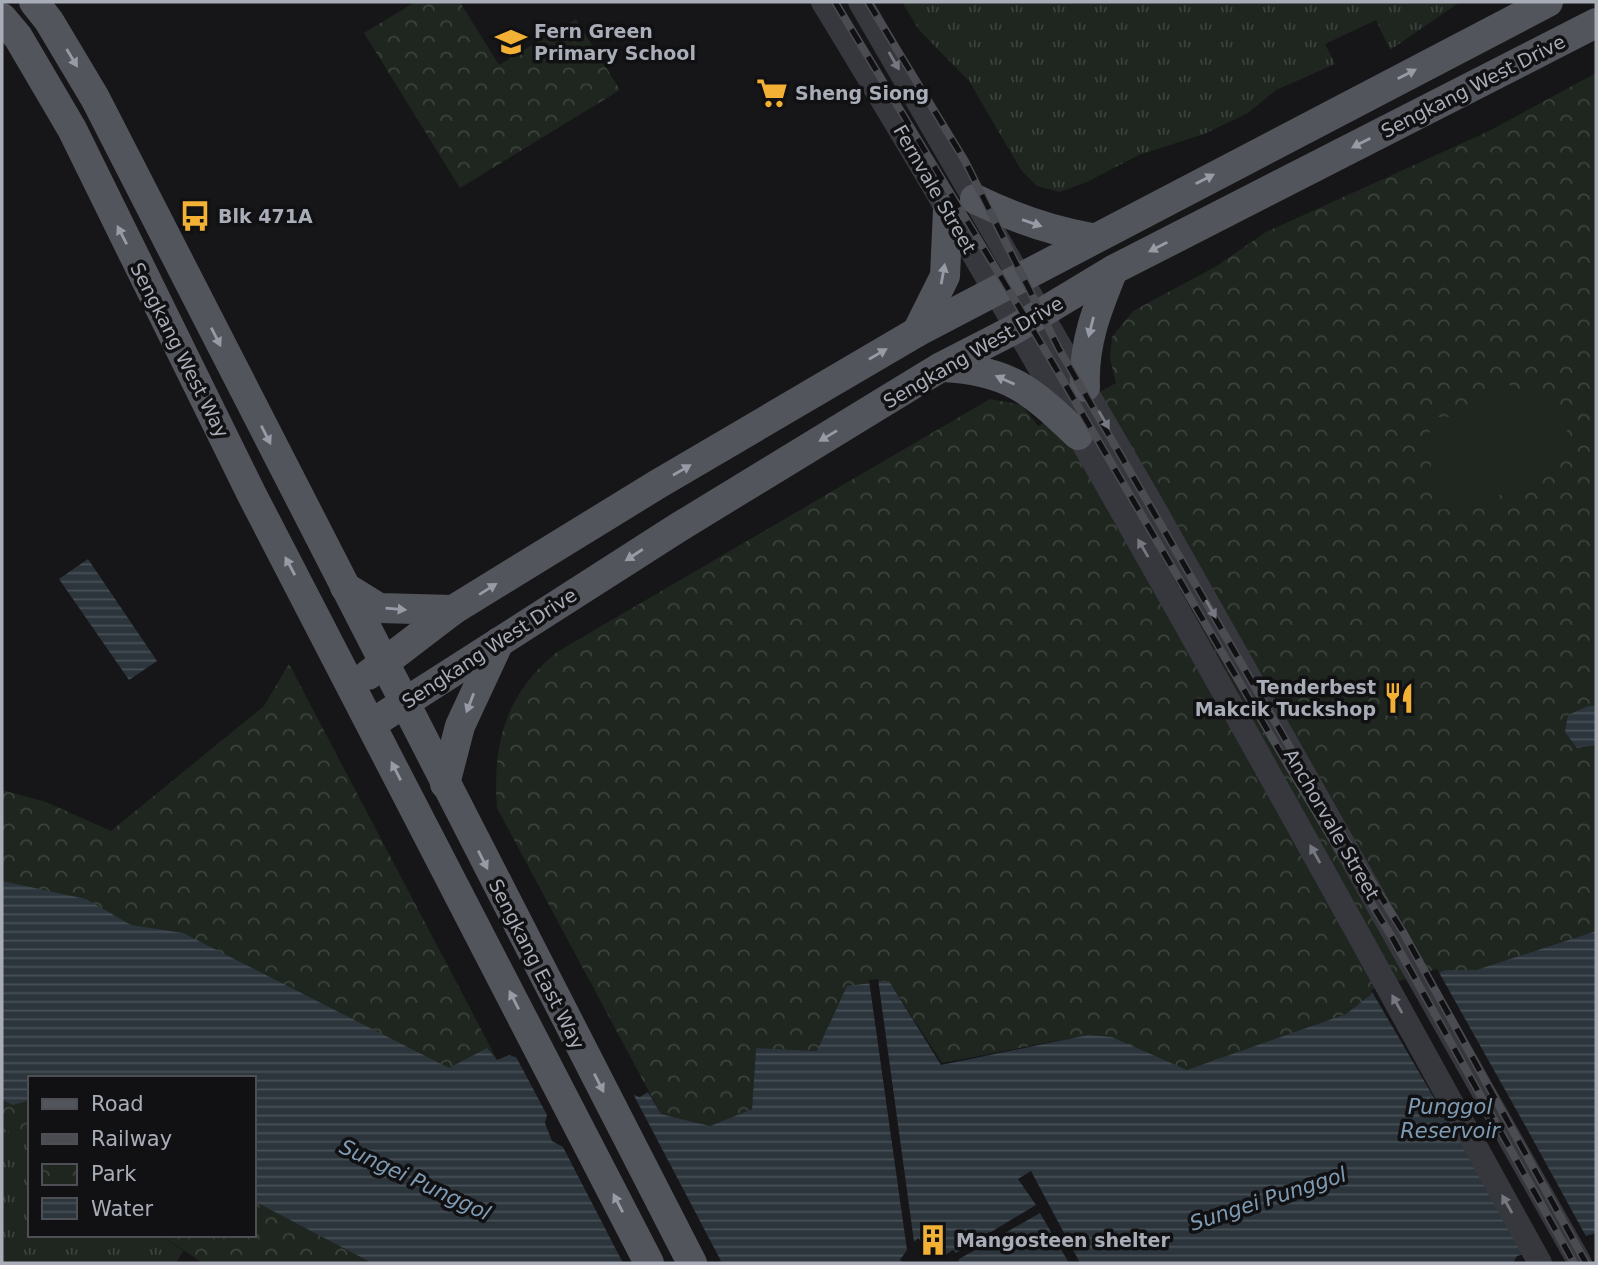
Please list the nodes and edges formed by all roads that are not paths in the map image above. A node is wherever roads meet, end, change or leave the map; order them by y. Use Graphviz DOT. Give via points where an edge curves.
graph roads {
  1 [pos="34,2"];
  2 [pos="823,2"];
  3 [pos="860,2"];
  4 [pos="1548,2"];
  5 [pos="1596,23"];
  6 [pos="7,28"];
  7 [pos="962,204"];
  8 [pos="1092,238"];
  9 [pos="1113,270"];
  10 [pos="1006,284"];
  11 [pos="1041,313"];
  12 [pos="1014,329"];
  13 [pos="917,332"];
  14 [pos="1070,361"];
  15 [pos="942,367"];
  16 [pos="1044,377"];
  17 [pos="1085,387"];
  18 [pos="1078,435"];
  19 [pos="345,587"];
  20 [pos="453,610"];
  21 [pos="500,641"];
  22 [pos="383,663"];
  23 [pos="353,685"];
  24 [pos="404,704"];
  25 [pos="373,723"];
  26 [pos="448,792"];
  27 [pos="649,1263"];
  28 [pos="692,1263"];
  29 [pos="1540,1263"];
  30 [pos="1580,1263"];
  1 -- 19 [label="main road, Sengkang West Way, one-way" via="95,98"];
  2 -- 7 [label="street, Fernvale Street"];
  3 -- 7 [label="street, Fernvale Street, one-way"];
  8 -- 4 [label="main road, Sengkang West Drive, one-way"];
  5 -- 9 [label="main road, Sengkang West Drive, one-way"];
  23 -- 6 [label="main road, Sengkang West Way, one-way" via="251,493 72,129"];
  7 -- 8 [label="main road, one-way"];
  7 -- 10 [label="street, Fernvale Street"];
  13 -- 7 [label="main road, one-way" via="945,276"];
  8 -- 10 [label="main road, Sengkang West Drive"];
  9 -- 11 [label="main road, Sengkang West Drive"];
  9 -- 17 [label="main road, one-way" via="1091,322"];
  10 -- 11 [label="street, Fernvale Street"];
  10 -- 12 [label="street, Fernvale Street"];
  10 -- 13 [label="main road, Sengkang West Drive"];
  11 -- 12 [label="main road, Sengkang West Drive"];
  11 -- 14 [label="street, Anchorvale Street"];
  12 -- 15 [label="main road, Sengkang West Drive"];
  12 -- 16 [label="street, Fernvale Street"];
  20 -- 13 [label="main road, Sengkang West Drive, one-way"];
  14 -- 16 [label="street"];
  14 -- 17 [label="street, Anchorvale Street"];
  18 -- 15 [label="main road, one-way" via="1037,395 1009,380 979,369"];
  15 -- 21 [label="main road, Sengkang West Drive, one-way"];
  16 -- 18 [label="street, Anchorvale Street"];
  17 -- 30 [label="street, Anchorvale Street, one-way"];
  29 -- 18 [label="street, Anchorvale Street, one-way" via="1238,713"];
  19 -- 20 [label="main road, one-way" via="379,608"];
  19 -- 22 [label="main road, Sengkang West Way"];
  20 -- 22 [label="main road, Sengkang West Drive"];
  21 -- 24 [label="main road, Sengkang West Drive"];
  21 -- 26 [label="main road, one-way" via="460,726"];
  22 -- 23 [label="main road, Sengkang West Drive"];
  22 -- 24 [label="main road, Sengkang East Way"];
  23 -- 25 [label="main road, Sengkang East Way"];
  24 -- 25 [label="main road, Sengkang West Drive"];
  24 -- 26 [label="main road, Sengkang East Way"];
  27 -- 25 [label="main road, Sengkang East Way, one-way"];
  26 -- 28 [label="main road, Sengkang East Way, one-way"];
}
